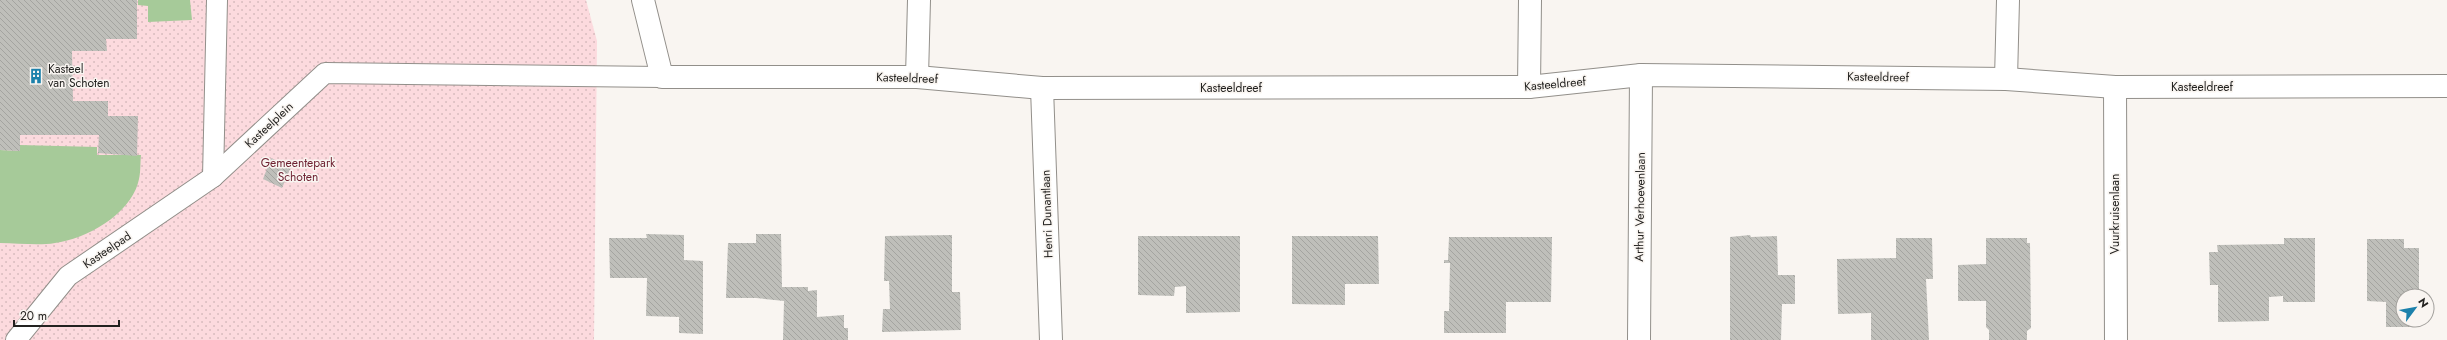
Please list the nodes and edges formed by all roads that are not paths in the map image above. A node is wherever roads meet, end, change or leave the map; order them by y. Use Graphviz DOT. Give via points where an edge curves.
graph roads {
  1 [pos="217,0"];
  2 [pos="643,0"];
  3 [pos="919,0"];
  4 [pos="1530,0"];
  5 [pos="2008,0"];
  6 [pos="1641,75"];
  7 [pos="662,77"];
  8 [pos="917,77"];
  9 [pos="2006,79"];
  10 [pos="2447,86"];
  11 [pos="1529,87"];
  12 [pos="2114,87"];
  13 [pos="1042,88"];
  14 [pos="213,177"];
  15 [pos="16,340"];
  16 [pos="1051,340"];
  17 [pos="1639,340"];
  18 [pos="2116,340"];
  1 -- 14 [label="lane"];
  2 -- 7 [label="street"];
  3 -- 8 [label="street"];
  4 -- 11 [label="street"];
  5 -- 9 [label="street"];
  6 -- 9 [label="street, Kasteeldreef"];
  6 -- 11 [label="street, Kasteeldreef"];
  6 -- 17 [label="street, Arthur Verhoevenlaan"];
  7 -- 8 [label="street, Kasteeldreef"];
  7 -- 14 [label="lane, Kasteelplein" via="325,73"];
  8 -- 13 [label="street, Kasteeldreef"];
  9 -- 12 [label="street, Kasteeldreef"];
  10 -- 12 [label="street, Kasteeldreef"];
  11 -- 13 [label="street, Kasteeldreef"];
  12 -- 18 [label="street, Vuurkruisenlaan"];
  13 -- 16 [label="street, Henri Dunantlaan"];
  14 -- 15 [label="lane, Kasteelpad" via="68,276"];
}
